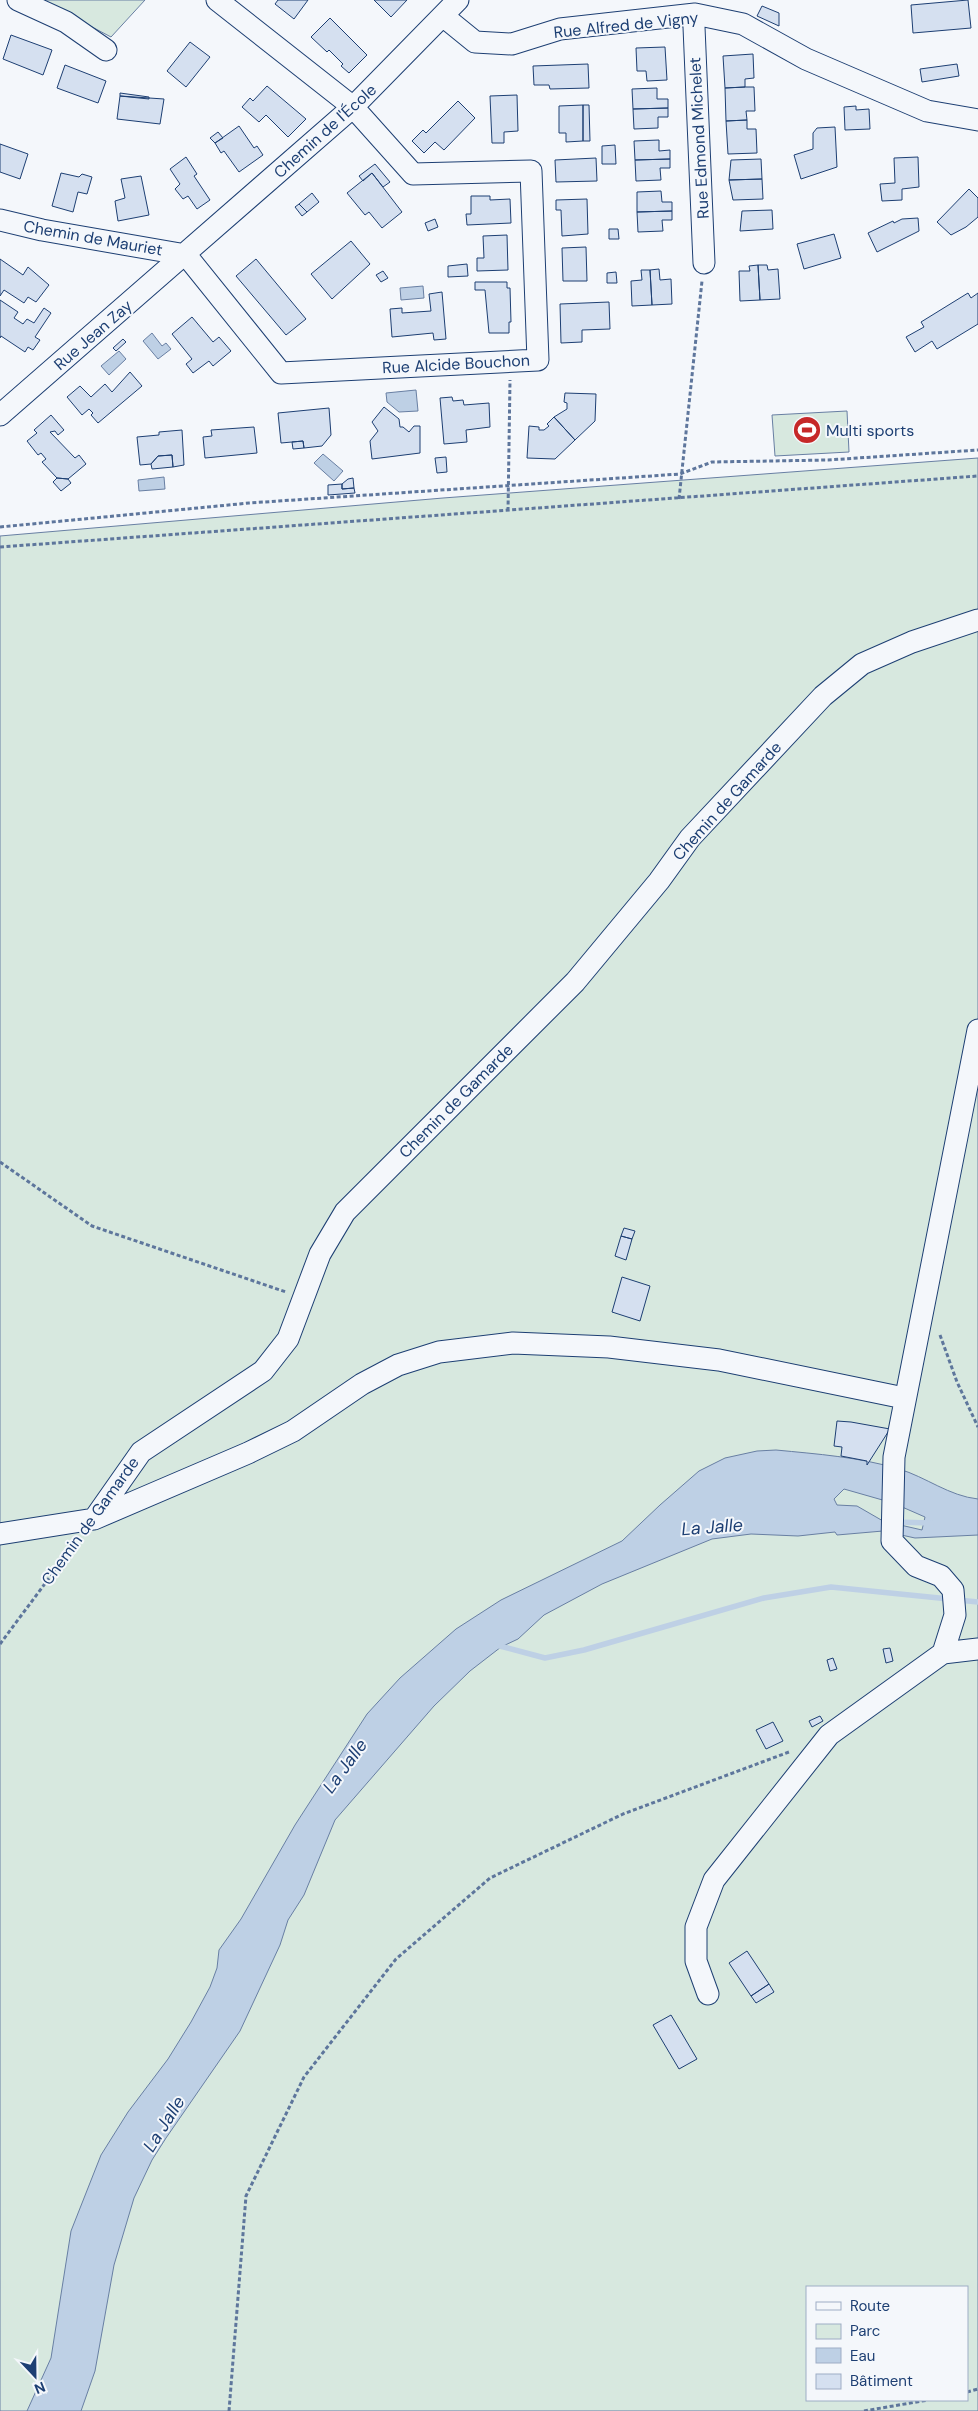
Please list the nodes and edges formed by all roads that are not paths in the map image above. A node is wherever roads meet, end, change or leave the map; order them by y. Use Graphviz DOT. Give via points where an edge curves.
graph roads {
  1 [pos="18,0"];
  2 [pos="217,0"];
  3 [pos="458,0"];
  4 [pos="695,14"];
  5 [pos="443,16"];
  6 [pos="106,50"];
  7 [pos="353,107"];
  8 [pos="978,120"];
  9 [pos="0,220"];
  10 [pos="186,254"];
  11 [pos="704,263"];
  12 [pos="0,415"];
  13 [pos="978,620"];
  14 [pos="978,1030"];
  15 [pos="904,1398"];
  16 [pos="94,1518"];
  17 [pos="0,1534"];
  18 [pos="978,1649"];
  19 [pos="943,1653"];
  20 [pos="708,1994"];
  1 -- 6 [label="street" via="66,22"];
  2 -- 7 [label="street"];
  3 -- 5 [label="street, Chemin de l'École"];
  4 -- 5 [label="street, Rue Alfred de Vigny" via="560,29 512,44 475,42"];
  4 -- 8 [label="street, Rue Alfred de Vigny" via="743,24 806,58 927,110"];
  4 -- 11 [label="street, Rue Edmond Michelet"];
  5 -- 7 [label="street, Chemin de l'École"];
  7 -- 10 [label="street, Chemin de l'École"];
  7 -- 10 [label="street, Rue Alcide Bouchon" via="414,174 531,171 538,360 281,373"];
  9 -- 10 [label="street, Chemin de Mauriet"];
  10 -- 12 [label="street, Rue Jean Zay"];
  13 -- 16 [label="street, Chemin de Gamarde" via="912,642 862,664 823,696 690,838 659,881 575,982 345,1212 320,1254 288,1339 263,1371 141,1452"];
  14 -- 15 [label="street"];
  15 -- 16 [label="street" via="719,1360 609,1347 512,1343 439,1352 398,1365 362,1384 275,1440"];
  15 -- 19 [label="street" via="894,1457 892,1541 916,1566 941,1576 953,1590 955,1615"];
  16 -- 17 [label="street"];
  18 -- 19 [label="street"];
  19 -- 20 [label="street" via="829,1735 714,1880 696,1927 696,1961"];
}
